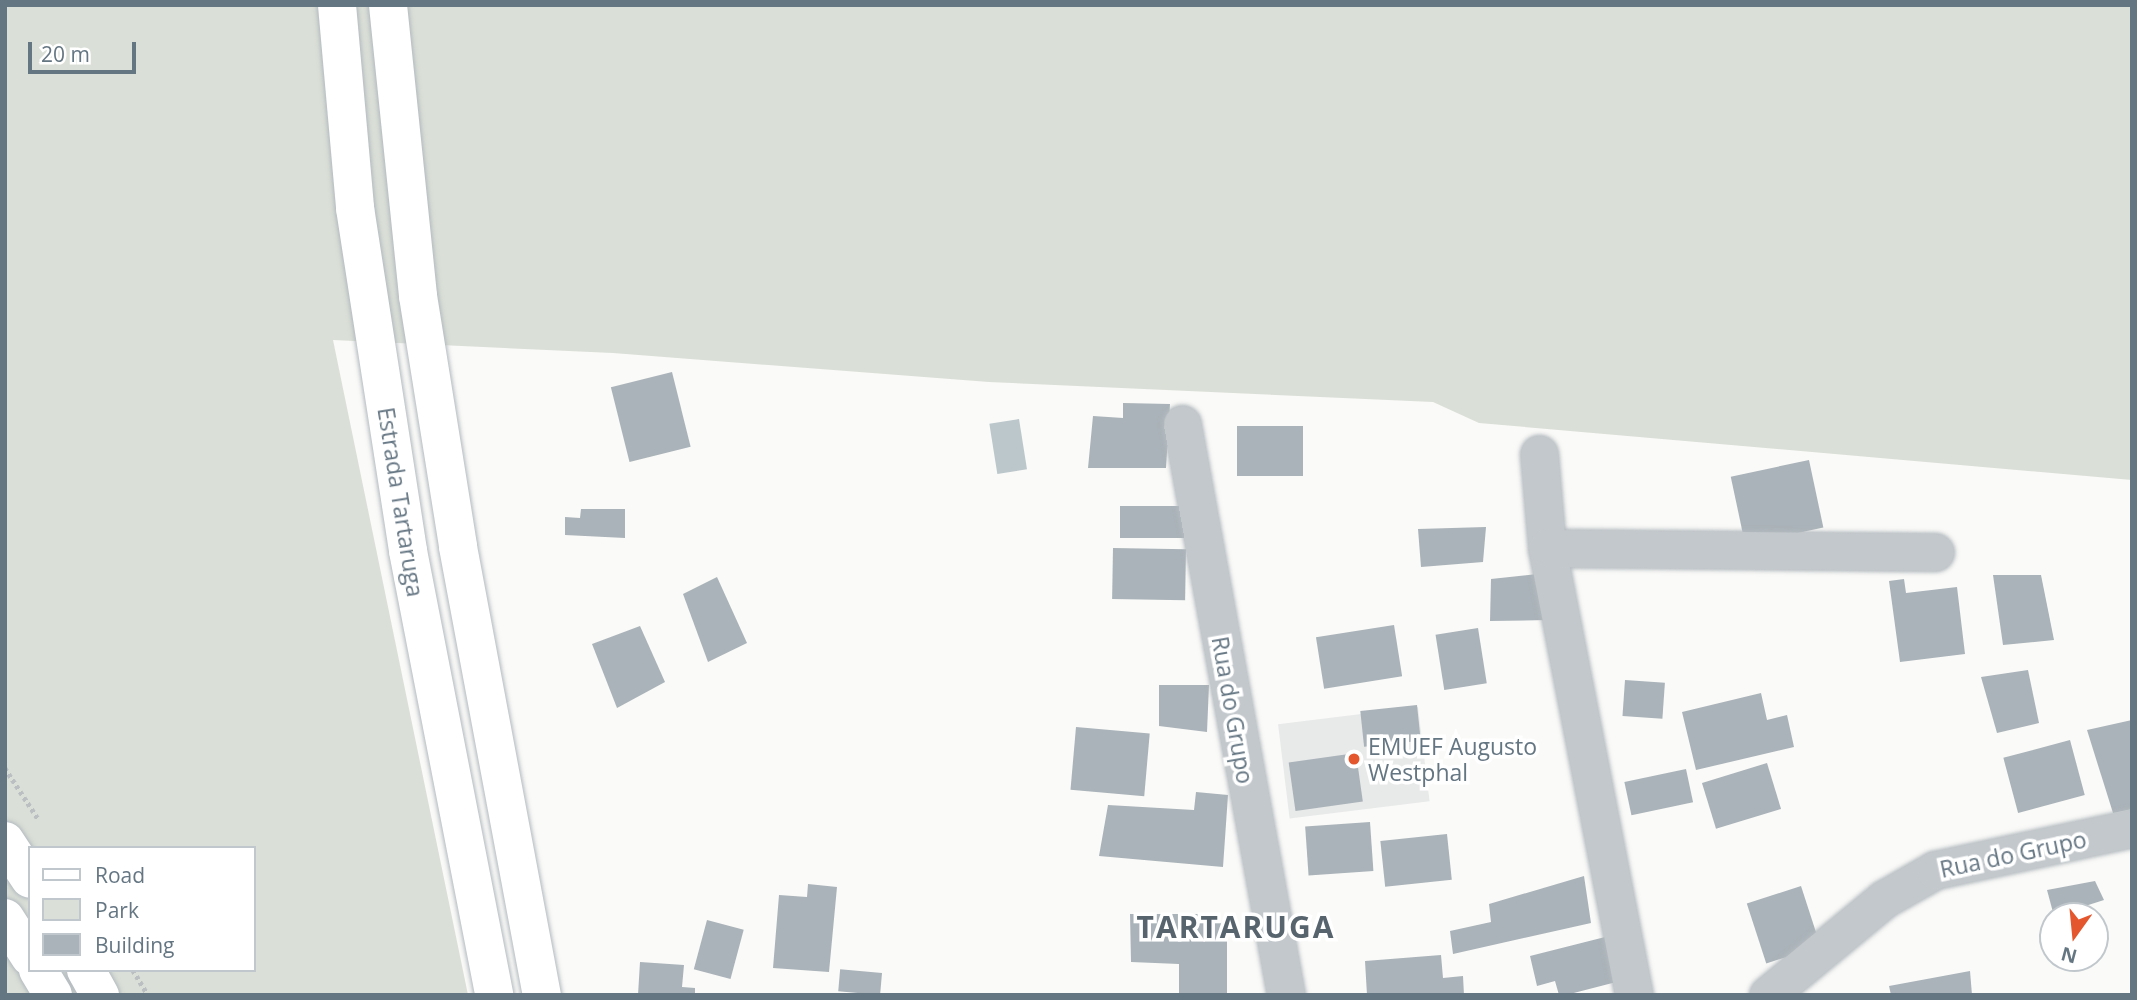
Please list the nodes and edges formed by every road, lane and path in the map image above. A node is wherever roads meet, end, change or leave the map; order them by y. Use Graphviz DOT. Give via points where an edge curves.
graph roads {
  1 [pos="337,5"];
  2 [pos="388,5"];
  3 [pos="1182,424"];
  4 [pos="1539,453"];
  5 [pos="1546,548"];
  6 [pos="1935,552"];
  7 [pos="5,768"];
  8 [pos="43,825"];
  9 [pos="2132,828"];
  10 [pos="5,841"];
  11 [pos="28,876"];
  12 [pos="5,918"];
  13 [pos="28,954"];
  14 [pos="39,972"];
  15 [pos="87,972"];
  16 [pos="134,972"];
  17 [pos="53,995"];
  18 [pos="100,995"];
  19 [pos="148,995"];
  20 [pos="494,995"];
  21 [pos="542,995"];
  22 [pos="1286,995"];
  23 [pos="1634,995"];
  24 [pos="1768,995"];
  1 -- 20 [label="street, Estrada Tartaruga" via="355,208 408,551"];
  2 -- 21 [label="street" via="427,349 458,547"];
  3 -- 22 [label="street, Rua do Grupo"];
  4 -- 5 [label="street"];
  5 -- 6 [label="street"];
  5 -- 23 [label="street"];
  7 -- 8 [label="path"];
  9 -- 24 [label="street, Rua do Grupo" via="1935,870 1884,899"];
  10 -- 11 [label="street"];
  12 -- 13 [label="street"];
  14 -- 17 [label="street"];
  15 -- 18 [label="street"];
  16 -- 19 [label="path"];
}
